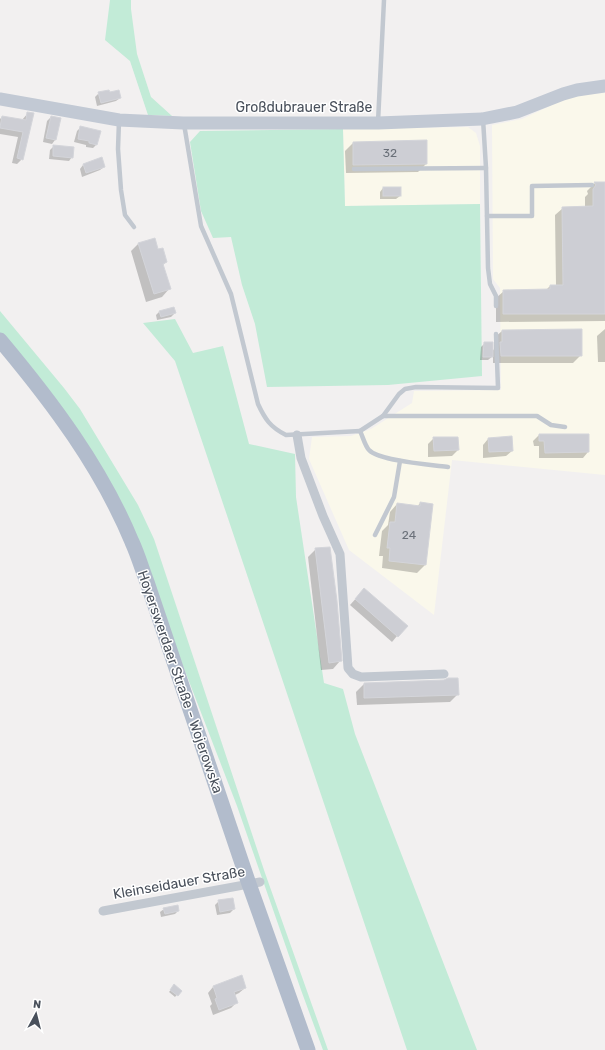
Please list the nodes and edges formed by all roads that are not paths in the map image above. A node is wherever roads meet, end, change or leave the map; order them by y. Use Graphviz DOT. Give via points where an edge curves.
graph roads {
  1 [pos="384,0"];
  2 [pos="605,86"];
  3 [pos="0,98"];
  4 [pos="482,119"];
  5 [pos="119,120"];
  6 [pos="183,123"];
  7 [pos="378,123"];
  8 [pos="486,168"];
  9 [pos="354,169"];
  10 [pos="592,185"];
  11 [pos="487,216"];
  12 [pos="134,227"];
  13 [pos="496,306"];
  14 [pos="496,334"];
  15 [pos="0,340"];
  16 [pos="383,416"];
  17 [pos="565,428"];
  18 [pos="360,431"];
  19 [pos="297,435"];
  20 [pos="400,461"];
  21 [pos="448,467"];
  22 [pos="375,535"];
  23 [pos="444,674"];
  24 [pos="255,883"];
  25 [pos="103,911"];
  26 [pos="308,1050"];
  1 -- 7 [label="lane"];
  2 -- 4 [label="main road, Großdubrauer Straße" via="577,90 517,112"];
  3 -- 5 [label="main road, Großdubrauer Straße"];
  4 -- 7 [label="main road, Großdubrauer Straße"];
  4 -- 8 [label="lane"];
  5 -- 6 [label="main road, Großdubrauer Straße"];
  5 -- 12 [label="lane" via="121,190 125,215"];
  6 -- 7 [label="main road, Großdubrauer Straße"];
  6 -- 19 [label="lane" via="201,226 231,294 258,404 266,420 276,430 286,435"];
  8 -- 9 [label="lane"];
  8 -- 11 [label="lane"];
  10 -- 11 [label="lane" via="532,186 532,216"];
  11 -- 13 [label="lane" via="488,268 490,284 496,296"];
  14 -- 16 [label="lane" via="498,388 405,389"];
  15 -- 24 [label="main road, Hoyerswerdaer Straße - Wojerowska" via="31,377 76,440 112,501 132,542"];
  16 -- 17 [label="lane" via="537,416 551,426"];
  16 -- 18 [label="lane"];
  18 -- 19 [label="lane"];
  18 -- 20 [label="lane" via="369,450 376,455"];
  19 -- 23 [label="street" via="301,458 340,554 348,668 353,674 361,677"];
  20 -- 21 [label="lane"];
  20 -- 22 [label="lane" via="394,497"];
  24 -- 25 [label="street, Kleinseidauer Straße"];
  24 -- 26 [label="main road, Hoyerswerdaer Straße - Wojerowska"];
}
